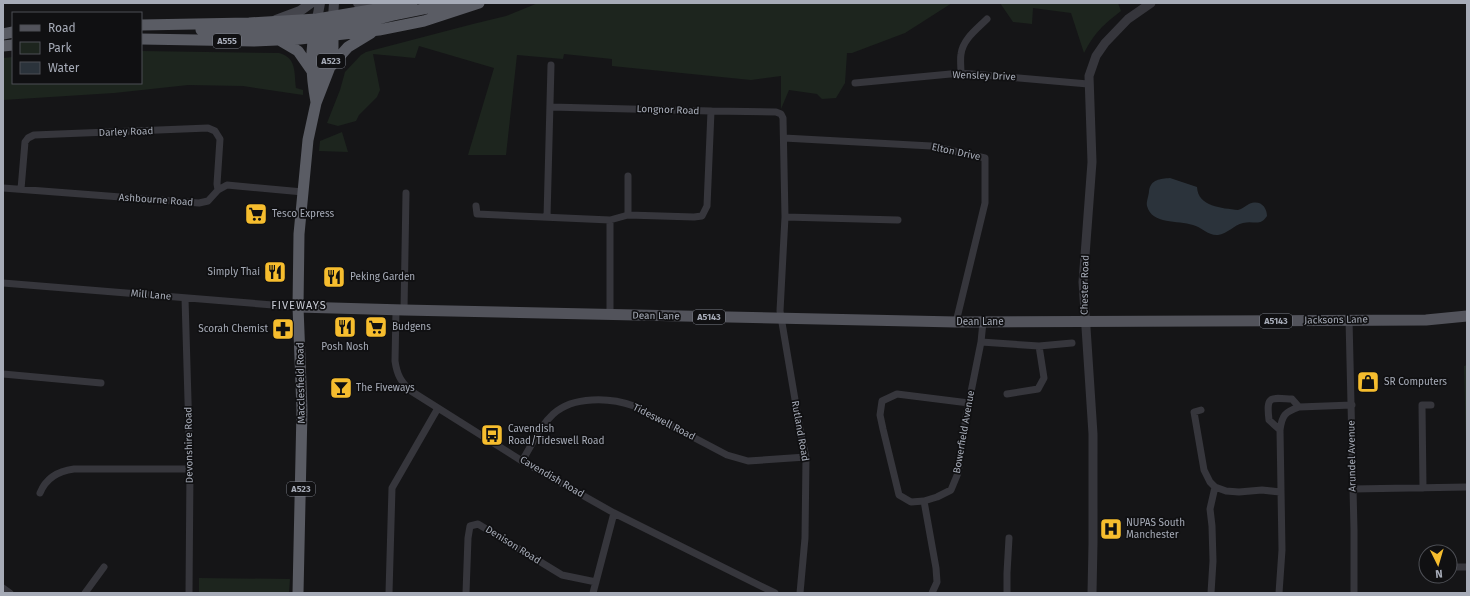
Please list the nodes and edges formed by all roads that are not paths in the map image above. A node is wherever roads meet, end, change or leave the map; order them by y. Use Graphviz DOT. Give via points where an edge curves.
graph roads {
  1 [pos="311,3"];
  2 [pos="320,3"];
  3 [pos="334,3"];
  4 [pos="358,3"];
  5 [pos="412,3"];
  6 [pos="461,3"];
  7 [pos="479,3"];
  8 [pos="1151,3"];
  9 [pos="376,10"];
  10 [pos="987,18"];
  11 [pos="272,22"];
  12 [pos="158,24"];
  13 [pos="142,25"];
  14 [pos="325,28"];
  15 [pos="379,30"];
  16 [pos="142,39"];
  17 [pos="279,40"];
  18 [pos="551,65"];
  19 [pos="330,67"];
  20 [pos="312,71"];
  21 [pos="961,73"];
  22 [pos="855,82"];
  23 [pos="1088,84"];
  24 [pos="316,99"];
  25 [pos="550,107"];
  26 [pos="711,111"];
  27 [pos="783,118"];
  28 [pos="784,138"];
  29 [pos="628,176"];
  30 [pos="3,188"];
  31 [pos="21,189"];
  32 [pos="218,190"];
  33 [pos="302,192"];
  34 [pos="406,193"];
  35 [pos="476,206"];
  36 [pos="628,215"];
  37 [pos="547,217"];
  38 [pos="785,217"];
  39 [pos="610,220"];
  40 [pos="898,220"];
  41 [pos="3,283"];
  42 [pos="185,298"];
  43 [pos="298,307"];
  44 [pos="400,310"];
  45 [pos="610,315"];
  46 [pos="1467,316"];
  47 [pos="781,318"];
  48 [pos="1350,320"];
  49 [pos="956,322"];
  50 [pos="983,322"];
  51 [pos="1085,322"];
  52 [pos="981,342"];
  53 [pos="1072,343"];
  54 [pos="1039,346"];
  55 [pos="3,374"];
  56 [pos="100,382"];
  57 [pos="1007,394"];
  58 [pos="969,403"];
  59 [pos="1431,404"];
  60 [pos="1352,405"];
  61 [pos="1299,407"];
  62 [pos="438,408"];
  63 [pos="1194,411"];
  64 [pos="1280,430"];
  65 [pos="806,457"];
  66 [pos="522,461"];
  67 [pos="190,470"];
  68 [pos="1216,487"];
  69 [pos="1467,487"];
  70 [pos="1423,488"];
  71 [pos="1353,489"];
  72 [pos="1280,492"];
  73 [pos="40,493"];
  74 [pos="924,501"];
  75 [pos="614,513"];
  76 [pos="1009,538"];
  77 [pos="104,567"];
  78 [pos="596,582"];
  79 [pos="3,588"];
  80 [pos="10,593"];
  81 [pos="85,593"];
  82 [pos="189,593"];
  83 [pos="298,593"];
  84 [pos="389,593"];
  85 [pos="466,593"];
  86 [pos="593,593"];
  87 [pos="775,593"];
  88 [pos="800,593"];
  89 [pos="932,593"];
  90 [pos="1007,593"];
  91 [pos="1092,593"];
  92 [pos="1211,593"];
  93 [pos="1280,593"];
  94 [pos="1354,593"];
  1 -- 11 [label="main road" via="300,11"];
  2 -- 14 [label="main road, Macclesfield Road"];
  3 -- 14 [label="main road, Macclesfield Road"];
  4 -- 9 [label="main road"];
  5 -- 9 [label="highway, A555"];
  6 -- 14 [label="highway"];
  7 -- 15 [label="highway, A555" via="424,21"];
  8 -- 23 [label="street, Chester Road" via="1128,19 1105,43 1096,56"];
  9 -- 14 [label="highway, A555"];
  10 -- 21 [label="street" via="962,47"];
  11 -- 12 [label="highway, A555"];
  11 -- 14 [label="highway, A555"];
  12 -- 13 [label="highway, A555"];
  12 -- 14 [label="highway" via="218,32"];
  14 -- 15 [label="highway, A555"];
  14 -- 17 [label="highway, A555"];
  14 -- 19 [label="highway, Macclesfield Road / A523"];
  14 -- 20 [label="highway, Macclesfield Road / A523"];
  14 -- 24 [label="highway"];
  15 -- 19 [label="highway" via="348,47"];
  16 -- 17 [label="highway, A555" via="254,42"];
  17 -- 20 [label="highway" via="298,51"];
  18 -- 25 [label="street"];
  19 -- 24 [label="highway, Macclesfield Road / A523"];
  20 -- 24 [label="highway, Macclesfield Road / A523"];
  21 -- 22 [label="street, Wensley Drive"];
  21 -- 23 [label="street, Wensley Drive"];
  23 -- 51 [label="street, Chester Road" via="1092,162 1083,282"];
  24 -- 33 [label="highway, Macclesfield Road / A523"];
  25 -- 26 [label="street, Longnor Road"];
  25 -- 37 [label="street"];
  26 -- 27 [label="street, Longnor Road" via="776,112"];
  26 -- 36 [label="street" via="707,206 702,216"];
  27 -- 28 [label="street, Rutland Road"];
  28 -- 38 [label="street, Rutland Road"];
  28 -- 49 [label="street, Elton Drive" via="931,146 985,158 985,203"];
  29 -- 36 [label="street"];
  30 -- 31 [label="street, Ashbourne Road"];
  31 -- 32 [label="street, Ashbourne Road" via="199,203 208,201"];
  31 -- 32 [label="street, Darley Road" via="25,142 34,135 208,128 215,131 220,139"];
  32 -- 33 [label="street, Ashbourne Road" via="227,185"];
  33 -- 43 [label="highway, Macclesfield Road / A523" via="298,241"];
  34 -- 44 [label="street, Cavendish Road"];
  35 -- 37 [label="street" via="477,214"];
  36 -- 39 [label="street"];
  37 -- 39 [label="street"];
  38 -- 40 [label="street"];
  38 -- 47 [label="street, Rutland Road"];
  39 -- 45 [label="street"];
  41 -- 42 [label="street, Mill Lane"];
  42 -- 43 [label="street, Mill Lane"];
  42 -- 67 [label="street, Devonshire Road"];
  43 -- 44 [label="main road, Dean Lane / A5143"];
  43 -- 83 [label="highway, Macclesfield Road / A523" via="302,410"];
  44 -- 45 [label="main road, Dean Lane / A5143"];
  44 -- 62 [label="street, Cavendish Road" via="395,361 398,376 411,391"];
  45 -- 47 [label="main road, Dean Lane / A5143"];
  46 -- 48 [label="main road, Jacksons Lane / A5143" via="1426,320"];
  47 -- 49 [label="main road, Dean Lane / A5143"];
  47 -- 65 [label="street, Rutland Road"];
  48 -- 51 [label="main road, Jacksons Lane / A5143"];
  48 -- 60 [label="street, Arundel Avenue"];
  49 -- 50 [label="main road, Dean Lane / A5143"];
  50 -- 51 [label="main road, Dean Lane / A5143"];
  50 -- 52 [label="street, Bowerfield Avenue"];
  51 -- 91 [label="street, Chester Road" via="1093,434"];
  52 -- 54 [label="street"];
  52 -- 58 [label="street, Bowerfield Avenue"];
  53 -- 54 [label="street"];
  54 -- 57 [label="street" via="1044,378 1038,389"];
  55 -- 56 [label="street"];
  58 -- 74 [label="street, Bowerfield Avenue" via="958,473 952,490"];
  58 -- 74 [label="street" via="897,394 882,401 881,422 899,496 911,502"];
  59 -- 70 [label="street" via="1422,405"];
  60 -- 61 [label="street"];
  60 -- 71 [label="street, Arundel Avenue"];
  61 -- 64 [label="street" via="1288,411 1281,420"];
  61 -- 64 [label="street" via="1292,399 1270,400 1269,420"];
  62 -- 66 [label="street, Cavendish Road"];
  62 -- 84 [label="street" via="392,488"];
  63 -- 68 [label="street" via="1204,470 1210,482"];
  64 -- 72 [label="street"];
  65 -- 66 [label="street, Tideswell Road" via="748,461 727,455 634,406 623,402 597,400 577,401 559,409 549,418"];
  65 -- 88 [label="street, Rutland Road" via="805,538"];
  66 -- 75 [label="street, Cavendish Road"];
  67 -- 73 [label="street" via="65,470 49,479"];
  67 -- 82 [label="street, Devonshire Road"];
  68 -- 72 [label="street" via="1226,491"];
  68 -- 92 [label="street" via="1210,509 1213,561"];
  69 -- 70 [label="street"];
  70 -- 71 [label="street"];
  71 -- 94 [label="street, Arundel Avenue"];
  72 -- 93 [label="street"];
  74 -- 89 [label="street" via="936,568 937,582"];
  75 -- 78 [label="street"];
  75 -- 87 [label="street, Cavendish Road"];
  76 -- 90 [label="street"];
  77 -- 81 [label="street"];
  78 -- 85 [label="street, Denison Road" via="562,575 478,524 470,526"];
  78 -- 86 [label="street"];
  79 -- 80 [label="street"];
}
